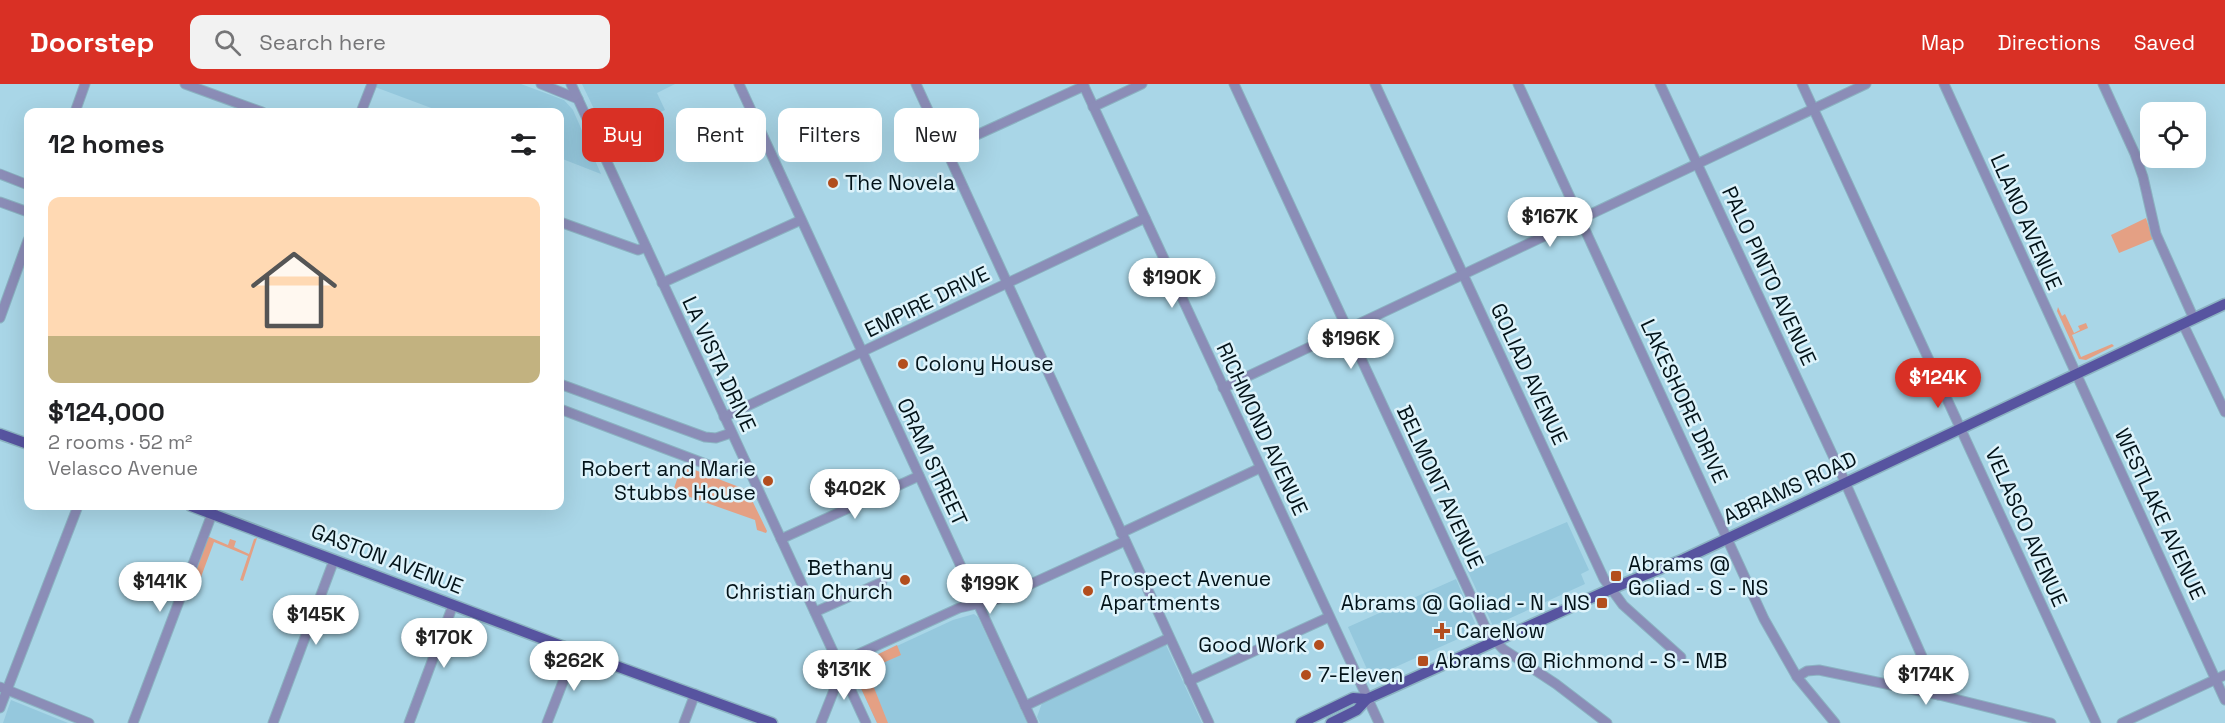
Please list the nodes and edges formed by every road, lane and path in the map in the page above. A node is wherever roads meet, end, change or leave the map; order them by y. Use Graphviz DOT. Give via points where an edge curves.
graph roads {
  1 [pos="85,84"];
  2 [pos="185,84"];
  3 [pos="372,84"];
  4 [pos="541,84"];
  5 [pos="571,84"];
  6 [pos="739,84"];
  7 [pos="916,84"];
  8 [pos="1142,84"];
  9 [pos="1234,84"];
  10 [pos="1375,84"];
  11 [pos="1518,84"];
  12 [pos="1660,84"];
  13 [pos="1802,84"];
  14 [pos="1866,84"];
  15 [pos="1944,84"];
  16 [pos="2103,84"];
  17 [pos="1083,85"];
  18 [pos="579,99"];
  19 [pos="1093,107"];
  20 [pos="76,108"];
  21 [pos="251,108"];
  22 [pos="363,108"];
  23 [pos="927,108"];
  24 [pos="1813,109"];
  25 [pos="979,134"];
  26 [pos="952,162"];
  27 [pos="1697,164"];
  28 [pos="0,174"];
  29 [pos="24,183"];
  30 [pos="0,202"];
  31 [pos="24,211"];
  32 [pos="1145,218"];
  33 [pos="1581,219"];
  34 [pos="801,220"];
  35 [pos="564,223"];
  36 [pos="646,246"];
  37 [pos="24,251"];
  38 [pos="1463,275"];
  39 [pos="662,283"];
  40 [pos="1007,283"];
  41 [pos="2225,304"];
  42 [pos="0,318"];
  43 [pos="2194,319"];
  44 [pos="2183,324"];
  45 [pos="1347,328"];
  46 [pos="862,353"];
  47 [pos="2076,375"];
  48 [pos="564,385"];
  49 [pos="1223,388"];
  50 [pos="564,411"];
  51 [pos="2225,412"];
  52 [pos="724,417"];
  53 [pos="1962,429"];
  54 [pos="731,433"];
  55 [pos="0,434"];
  56 [pos="24,443"];
  57 [pos="746,463"];
  58 [pos="1260,468"];
  59 [pos="919,476"];
  60 [pos="1845,483"];
  61 [pos="76,510"];
  62 [pos="214,510"];
  63 [pos="216,510"];
  64 [pos="1123,537"];
  65 [pos="1728,539"];
  66 [pos="781,540"];
  67 [pos="334,560"];
  68 [pos="882,582"];
  69 [pos="1611,589"];
  70 [pos="977,603"];
  71 [pos="453,605"];
  72 [pos="814,612"];
  73 [pos="1329,617"];
  74 [pos="1169,638"];
  75 [pos="1494,641"];
  76 [pos="574,651"];
  77 [pos="1681,657"];
  78 [pos="842,670"];
  79 [pos="1797,677"];
  80 [pos="2220,678"];
  81 [pos="1189,681"];
  82 [pos="3,688"];
  83 [pos="695,694"];
  84 [pos="1938,695"];
  85 [pos="1367,699"];
  86 [pos="2225,700"];
  87 [pos="1025,706"];
  88 [pos="0,708"];
  89 [pos="89,723"];
  90 [pos="133,723"];
  91 [pos="273,723"];
  92 [pos="409,723"];
  93 [pos="547,723"];
  94 [pos="684,723"];
  95 [pos="772,723"];
  96 [pos="821,723"];
  97 [pos="866,723"];
  98 [pos="1034,723"];
  99 [pos="1209,723"];
  100 [pos="1301,723"];
  101 [pos="1331,723"];
  102 [pos="1379,723"];
  103 [pos="1607,723"];
  104 [pos="1835,723"];
  105 [pos="2051,723"];
  106 [pos="2096,723"];
  107 [pos="2122,723"];
  1 -- 20 [label="street"];
  2 -- 21 [label="street"];
  3 -- 22 [label="street"];
  4 -- 18 [label="street"];
  5 -- 18 [label="street, LA VISTA DRIVE"];
  6 -- 34 [label="street, ORAM STREET"];
  7 -- 23 [label="street"];
  8 -- 19 [label="street"];
  9 -- 45 [label="street, BELMONT AVENUE"];
  10 -- 38 [label="street, GOLIAD AVENUE"];
  11 -- 33 [label="street, LAKESHORE DRIVE"];
  12 -- 27 [label="street, PALO PINTO AVENUE"];
  13 -- 24 [label="street, VELASCO AVENUE"];
  14 -- 24 [label="street"];
  15 -- 47 [label="street, LLANO AVENUE"];
  16 -- 43 [label="street" via="2135,154 2156,234"];
  17 -- 19 [label="street, RICHMOND AVENUE"];
  17 -- 25 [label="street"];
  18 -- 36 [label="street, LA VISTA DRIVE"];
  19 -- 32 [label="street, RICHMOND AVENUE"];
  24 -- 27 [label="street"];
  24 -- 53 [label="street, VELASCO AVENUE"];
  26 -- 40 [label="street"];
  27 -- 33 [label="street"];
  27 -- 60 [label="street, PALO PINTO AVENUE"];
  28 -- 29 [label="street"];
  30 -- 31 [label="street"];
  32 -- 40 [label="street, EMPIRE DRIVE"];
  32 -- 49 [label="street, RICHMOND AVENUE"];
  33 -- 38 [label="street"];
  33 -- 65 [label="street, LAKESHORE DRIVE"];
  34 -- 39 [label="street"];
  34 -- 46 [label="street, ORAM STREET"];
  35 -- 36 [label="street" via="638,250"];
  36 -- 39 [label="street, LA VISTA DRIVE"];
  37 -- 42 [label="street"];
  38 -- 45 [label="street"];
  38 -- 69 [label="street, GOLIAD AVENUE"];
  39 -- 52 [label="street, LA VISTA DRIVE"];
  40 -- 46 [label="street, EMPIRE DRIVE"];
  40 -- 64 [label="street"];
  41 -- 43 [label="main road, ABRAMS ROAD"];
  43 -- 44 [label="main road, ABRAMS ROAD"];
  44 -- 47 [label="main road, ABRAMS ROAD"];
  44 -- 51 [label="street"];
  45 -- 49 [label="street"];
  45 -- 75 [label="street, BELMONT AVENUE"];
  46 -- 52 [label="street, EMPIRE DRIVE"];
  46 -- 59 [label="street, ORAM STREET"];
  47 -- 53 [label="main road, ABRAMS ROAD"];
  47 -- 80 [label="street, WESTLAKE AVENUE"];
  48 -- 54 [label="street" via="705,437"];
  49 -- 58 [label="street, RICHMOND AVENUE"];
  50 -- 57 [label="street" via="719,469 731,470"];
  52 -- 54 [label="street, LA VISTA DRIVE"];
  53 -- 60 [label="main road, ABRAMS ROAD"];
  53 -- 106 [label="street, VELASCO AVENUE"];
  54 -- 57 [label="street, LA VISTA DRIVE"];
  55 -- 56 [label="main road"];
  57 -- 66 [label="street, LA VISTA DRIVE"];
  58 -- 64 [label="street"];
  58 -- 73 [label="street, RICHMOND AVENUE"];
  59 -- 66 [label="street"];
  59 -- 70 [label="street, ORAM STREET"];
  60 -- 65 [label="main road, ABRAMS ROAD"];
  60 -- 84 [label="street, PALO PINTO AVENUE"];
  61 -- 82 [label="street"];
  62 -- 90 [label="street"];
  63 -- 67 [label="main road, GASTON AVENUE"];
  64 -- 70 [label="street" via="998,599"];
  64 -- 74 [label="street"];
  65 -- 69 [label="main road, ABRAMS ROAD"];
  65 -- 79 [label="street, LAKESHORE DRIVE" via="1764,619"];
  66 -- 72 [label="street, LA VISTA DRIVE"];
  67 -- 71 [label="main road, GASTON AVENUE"];
  67 -- 91 [label="street"];
  68 -- 72 [label="street"];
  69 -- 75 [label="main road, ABRAMS ROAD"];
  69 -- 77 [label="street, GOLIAD AVENUE" via="1623,605"];
  70 -- 78 [label="street" via="852,657"];
  70 -- 87 [label="street, ORAM STREET"];
  71 -- 76 [label="main road, GASTON AVENUE"];
  71 -- 92 [label="street"];
  72 -- 78 [label="street, LA VISTA DRIVE"];
  73 -- 81 [label="street"];
  73 -- 85 [label="street, RICHMOND AVENUE"];
  74 -- 81 [label="street"];
  74 -- 87 [label="street"];
  75 -- 85 [label="main road, ABRAMS ROAD"];
  75 -- 103 [label="street"];
  76 -- 83 [label="main road, GASTON AVENUE"];
  76 -- 93 [label="street"];
  78 -- 96 [label="street"];
  78 -- 97 [label="street, LA VISTA DRIVE"];
  79 -- 84 [label="street" via="1819,670"];
  79 -- 104 [label="street, LAKESHORE DRIVE"];
  80 -- 86 [label="street, WESTLAKE AVENUE"];
  80 -- 107 [label="street"];
  81 -- 99 [label="street"];
  82 -- 88 [label="street"];
  82 -- 89 [label="street"];
  83 -- 94 [label="street"];
  83 -- 95 [label="main road, GASTON AVENUE"];
  84 -- 105 [label="street"];
  85 -- 100 [label="main road, ABRAMS ROAD" via="1353,698"];
  85 -- 101 [label="main road, ABRAMS ROAD" via="1357,710"];
  85 -- 102 [label="street, RICHMOND AVENUE"];
  87 -- 98 [label="street, ORAM STREET"];
}
